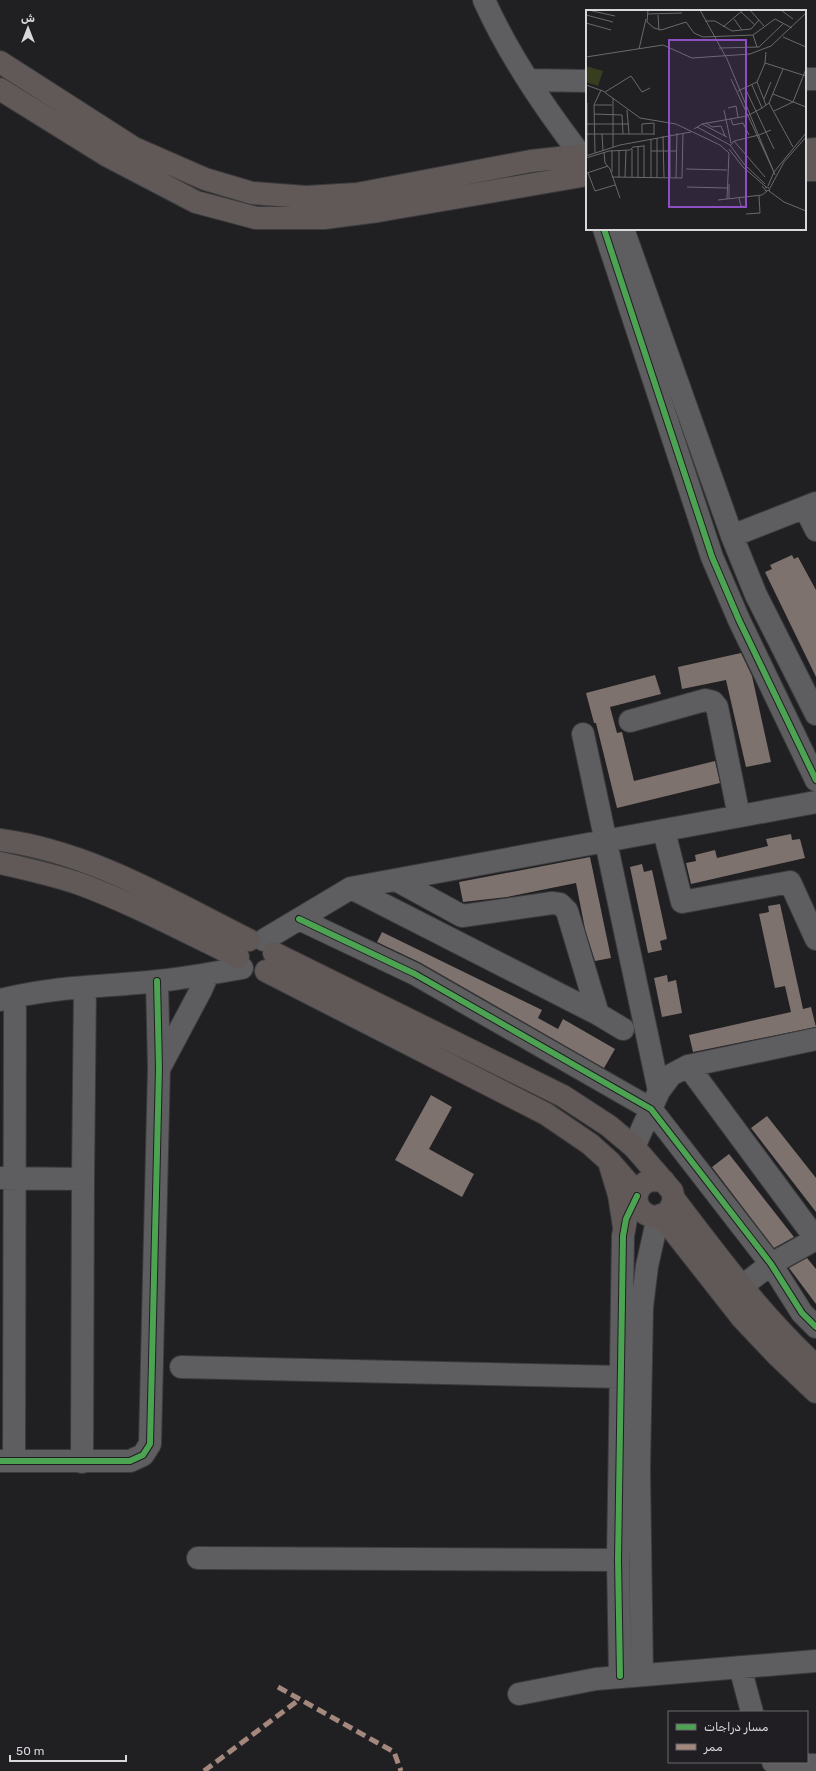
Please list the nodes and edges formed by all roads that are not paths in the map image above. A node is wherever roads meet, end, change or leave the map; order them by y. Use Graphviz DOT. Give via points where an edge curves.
graph roads {
  1 [pos="484,0"];
  2 [pos="0,62"];
  3 [pos="529,80"];
  4 [pos="586,81"];
  5 [pos="0,89"];
  6 [pos="816,148"];
  7 [pos="806,150"];
  8 [pos="586,162"];
  9 [pos="604,230"];
  10 [pos="623,230"];
  11 [pos="811,506"];
  12 [pos="816,530"];
  13 [pos="732,536"];
  14 [pos="816,714"];
  15 [pos="630,721"];
  16 [pos="584,734"];
  17 [pos="816,780"];
  18 [pos="816,802"];
  19 [pos="739,816"];
  20 [pos="664,831"];
  21 [pos="606,839"];
  22 [pos="0,840"];
  23 [pos="0,864"];
  24 [pos="396,880"];
  25 [pos="351,888"];
  26 [pos="299,919"];
  27 [pos="816,940"];
  28 [pos="256,955"];
  29 [pos="208,974"];
  30 [pos="157,981"];
  31 [pos="85,987"];
  32 [pos="7,999"];
  33 [pos="598,1014"];
  34 [pos="623,1029"];
  35 [pos="816,1039"];
  36 [pos="688,1066"];
  37 [pos="159,1068"];
  38 [pos="655,1100"];
  39 [pos="634,1147"];
  40 [pos="610,1162"];
  41 [pos="7,1178"];
  42 [pos="83,1178"];
  43 [pos="637,1195"];
  44 [pos="664,1203"];
  45 [pos="624,1227"];
  46 [pos="816,1239"];
  47 [pos="772,1264"];
  48 [pos="741,1287"];
  49 [pos="816,1327"];
  50 [pos="816,1366"];
  51 [pos="182,1367"];
  52 [pos="622,1378"];
  53 [pos="816,1392"];
  54 [pos="7,1461"];
  55 [pos="82,1462"];
  56 [pos="198,1558"];
  57 [pos="618,1560"];
  58 [pos="816,1661"];
  59 [pos="740,1667"];
  60 [pos="642,1675"];
  61 [pos="620,1676"];
  62 [pos="519,1694"];
  63 [pos="752,1711"];
  64 [pos="776,1763"];
  65 [pos="816,1764"];
  1 -- 3 [label="street" via="496,27"];
  2 -- 8 [label="main road" via="134,148 205,179 252,193 306,197 357,194 531,161"];
  3 -- 4 [label="street"];
  3 -- 8 [label="street" via="545,107"];
  5 -- 8 [label="main road" via="106,155 196,202 256,218 324,218 378,211"];
  6 -- 7 [label="main road"];
  9 -- 17 [label="street" via="712,557 739,620"];
  10 -- 13 [label="street"];
  11 -- 12 [label="street"];
  11 -- 13 [label="street"];
  13 -- 14 [label="street" via="756,595"];
  15 -- 19 [label="street" via="704,700 713,702 717,707"];
  16 -- 21 [label="street"];
  18 -- 19 [label="street"];
  19 -- 20 [label="street"];
  20 -- 21 [label="street"];
  20 -- 27 [label="street" via="682,902 790,882"];
  21 -- 24 [label="street"];
  21 -- 38 [label="street"];
  22 -- 28 [label="main road" via="59,852 114,873"];
  23 -- 28 [label="main road" via="79,884"];
  24 -- 25 [label="street"];
  24 -- 33 [label="street" via="462,916 560,904 567,911"];
  25 -- 26 [label="street"];
  25 -- 33 [label="street"];
  26 -- 28 [label="street"];
  26 -- 38 [label="street" via="415,974"];
  28 -- 29 [label="street"];
  28 -- 39 [label="main road" via="563,1096 609,1126"];
  28 -- 40 [label="main road" via="546,1114 590,1144"];
  29 -- 30 [label="street"];
  29 -- 37 [label="street" via="202,990"];
  30 -- 31 [label="street"];
  30 -- 37 [label="street"];
  31 -- 32 [label="street"];
  31 -- 42 [label="street"];
  32 -- 41 [label="street"];
  33 -- 34 [label="street"];
  35 -- 36 [label="street"];
  36 -- 38 [label="street" via="671,1075"];
  36 -- 46 [label="street"];
  37 -- 55 [label="street" via="150,1444 144,1456 130,1461"];
  38 -- 39 [label="street"];
  38 -- 47 [label="street"];
  39 -- 44 [label="main road"];
  40 -- 43 [label="main road"];
  40 -- 45 [label="main road"];
  41 -- 42 [label="street"];
  41 -- 54 [label="street"];
  42 -- 55 [label="street"];
  43 -- 44 [label="main road" via="642,1212 652,1216"];
  43 -- 44 [label="main road" via="642,1185 655,1179"];
  43 -- 45 [label="street"];
  44 -- 48 [label="main road"];
  44 -- 53 [label="main road" via="742,1318"];
  44 -- 60 [label="street" via="646,1266 642,1307 639,1469"];
  45 -- 52 [label="street"];
  46 -- 47 [label="street"];
  47 -- 48 [label="street"];
  47 -- 49 [label="street" via="802,1313"];
  48 -- 50 [label="main road"];
  51 -- 52 [label="street"];
  52 -- 57 [label="street"];
  54 -- 55 [label="street"];
  56 -- 57 [label="street"];
  57 -- 61 [label="street"];
  58 -- 59 [label="street"];
  59 -- 60 [label="street"];
  59 -- 63 [label="street"];
  60 -- 61 [label="street"];
  61 -- 62 [label="street"];
  64 -- 65 [label="street"];
}
